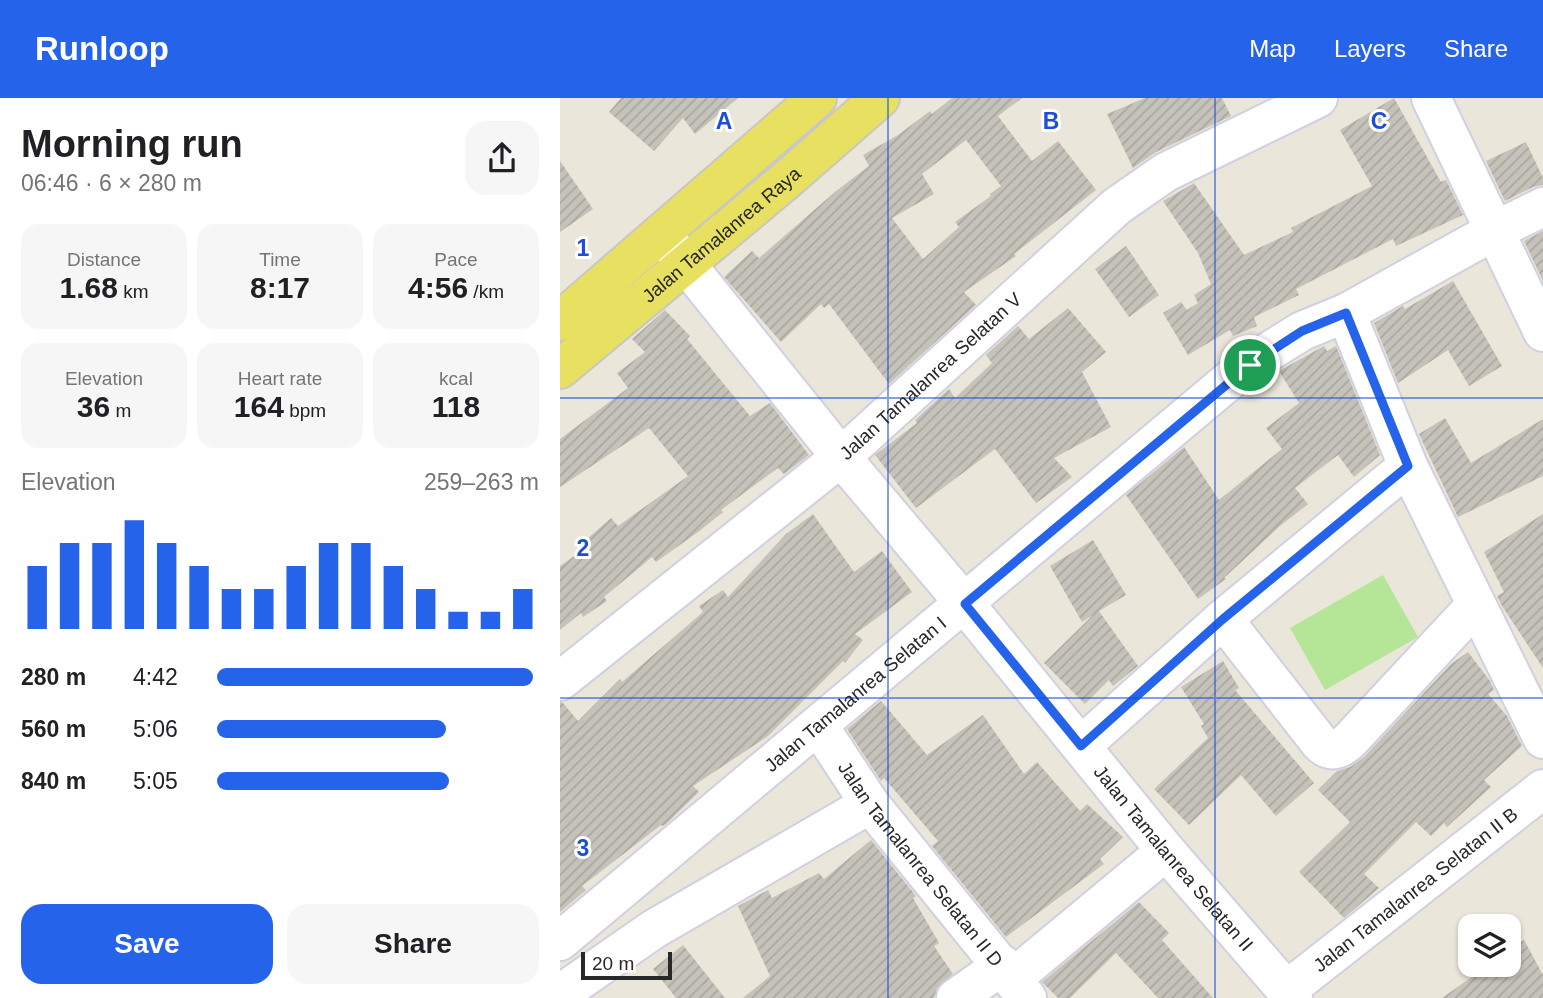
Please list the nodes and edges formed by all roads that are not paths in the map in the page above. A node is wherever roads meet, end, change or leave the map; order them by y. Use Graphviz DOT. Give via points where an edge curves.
graph roads {
  1 [pos="817,98"];
  2 [pos="880,98"];
  3 [pos="1318,98"];
  4 [pos="1431,98"];
  5 [pos="1543,207"];
  6 [pos="1496,230"];
  7 [pos="662,233"];
  8 [pos="687,263"];
  9 [pos="1346,313"];
  10 [pos="560,321"];
  11 [pos="1543,332"];
  12 [pos="560,369"];
  13 [pos="841,457"];
  14 [pos="1408,466"];
  15 [pos="965,604"];
  16 [pos="1476,605"];
  17 [pos="1223,619"];
  18 [pos="560,681"];
  19 [pos="818,726"];
  20 [pos="1543,739"];
  21 [pos="1081,746"];
  22 [pos="1543,789"];
  23 [pos="870,804"];
  24 [pos="1167,851"];
  25 [pos="560,942"];
  26 [pos="1014,980"];
  27 [pos="560,994"];
  28 [pos="1290,994"];
  29 [pos="956,998"];
  1 -- 7 [label="main road, Jalan Tamalanrea Raya"];
  2 -- 8 [label="main road, Jalan Tamalanrea Raya"];
  3 -- 13 [label="street, Jalan Tamalanrea Selatan V" via="1166,172 1117,206"];
  4 -- 6 [label="street"];
  5 -- 6 [label="street, Jalan Tamalanrea Selatan I"];
  6 -- 9 [label="street, Jalan Tamalanrea Selatan I"];
  6 -- 11 [label="street"];
  7 -- 8 [label="street, Jalan Tamalanrea Selatan II"];
  7 -- 10 [label="main road, Jalan Tamalanrea Raya"];
  8 -- 12 [label="main road, Jalan Tamalanrea Raya"];
  8 -- 13 [label="street, Jalan Tamalanrea Selatan II"];
  9 -- 14 [label="street"];
  9 -- 15 [label="street, Jalan Tamalanrea Selatan I" via="1302,331 1250,365"];
  13 -- 15 [label="street, Jalan Tamalanrea Selatan II"];
  13 -- 18 [label="street, Jalan Tamalanrea Selatan V"];
  14 -- 16 [label="street"];
  14 -- 17 [label="street"];
  15 -- 19 [label="street, Jalan Tamalanrea Selatan I"];
  15 -- 21 [label="street, Jalan Tamalanrea Selatan II"];
  16 -- 17 [label="street" via="1353,737 1334,750 1320,743"];
  16 -- 20 [label="street"];
  17 -- 21 [label="street"];
  19 -- 23 [label="street, Jalan Tamalanrea Selatan II D"];
  19 -- 25 [label="street, Jalan Tamalanrea Selatan I"];
  21 -- 24 [label="street, Jalan Tamalanrea Selatan II"];
  22 -- 28 [label="street, Jalan Tamalanrea Selatan II B"];
  23 -- 26 [label="street, Jalan Tamalanrea Selatan II D"];
  23 -- 27 [label="street" via="654,929"];
  24 -- 26 [label="street"];
  24 -- 28 [label="street, Jalan Tamalanrea Selatan II"];
  26 -- 29 [label="street"];
}
